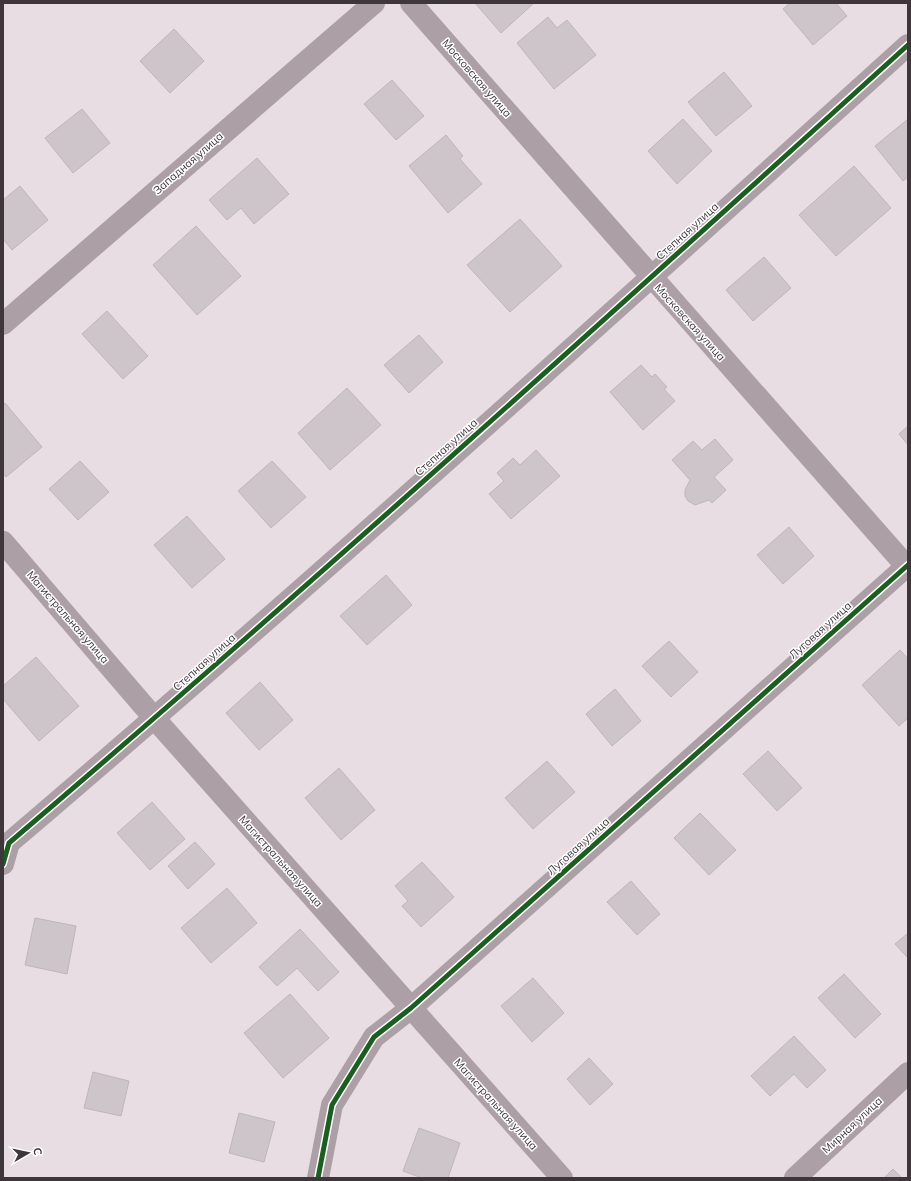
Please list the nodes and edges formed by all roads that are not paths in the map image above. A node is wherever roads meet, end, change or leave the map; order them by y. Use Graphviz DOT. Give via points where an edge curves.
graph roads {
  1 [pos="374,3"];
  2 [pos="411,3"];
  3 [pos="908,45"];
  4 [pos="651,277"];
  5 [pos="3,324"];
  6 [pos="3,542"];
  7 [pos="908,566"];
  8 [pos="155,719"];
  9 [pos="3,864"];
  10 [pos="411,1008"];
  11 [pos="908,1073"];
  12 [pos="318,1178"];
  13 [pos="562,1178"];
  14 [pos="795,1178"];
  1 -- 5 [label="street, Западная улица"];
  2 -- 4 [label="street, Московская улица"];
  3 -- 4 [label="street, Степная улица"];
  4 -- 7 [label="street, Московская улица"];
  4 -- 8 [label="street, Степная улица"];
  6 -- 8 [label="street, Магистральная улица"];
  7 -- 10 [label="street, Луговая улица"];
  8 -- 9 [label="street, Степная улица" via="9,843"];
  8 -- 10 [label="street, Магистральная улица"];
  10 -- 12 [label="street, Луговая улица" via="374,1037 332,1105"];
  10 -- 13 [label="street, Магистральная улица"];
  11 -- 14 [label="street, Мирная улица"];
}
